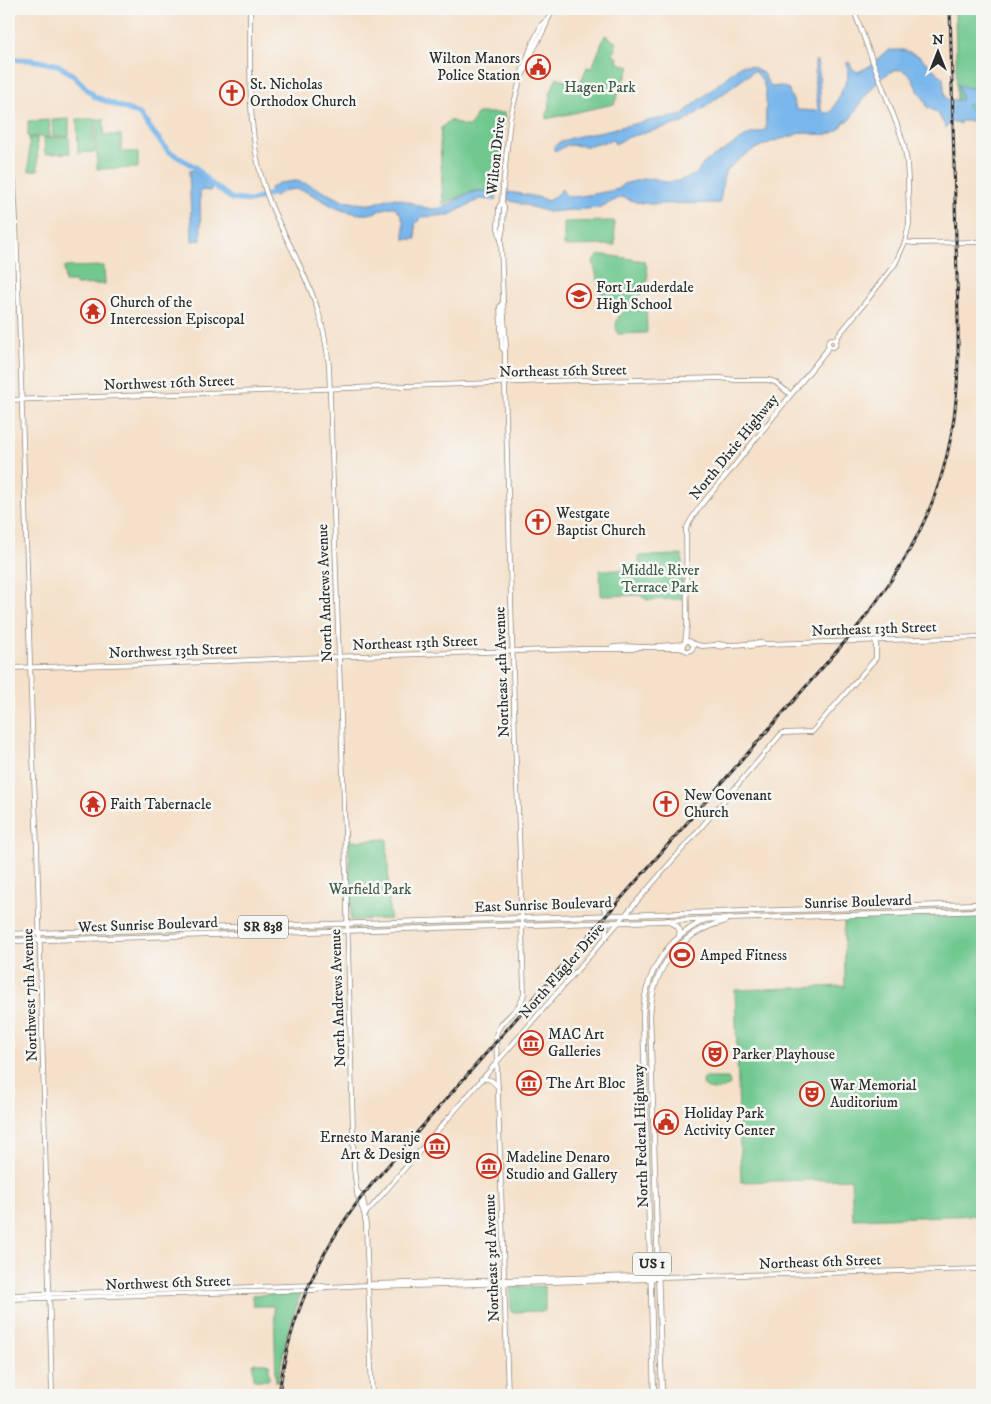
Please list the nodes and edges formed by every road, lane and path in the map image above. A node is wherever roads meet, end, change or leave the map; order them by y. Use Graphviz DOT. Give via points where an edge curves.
graph roads {
  1 [pos="250,9"];
  2 [pos="554,9"];
  3 [pos="855,9"];
  4 [pos="548,19"];
  5 [pos="534,38"];
  6 [pos="536,46"];
  7 [pos="522,76"];
  8 [pos="10,175"];
  9 [pos="502,202"];
  10 [pos="905,242"];
  11 [pos="982,242"];
  12 [pos="505,383"];
  13 [pos="330,388"];
  14 [pos="790,394"];
  15 [pos="22,399"];
  16 [pos="9,400"];
  17 [pos="982,638"];
  18 [pos="876,641"];
  19 [pos="687,644"];
  20 [pos="702,646"];
  21 [pos="692,648"];
  22 [pos="512,651"];
  23 [pos="338,656"];
  24 [pos="30,667"];
  25 [pos="9,668"];
  26 [pos="982,904"];
  27 [pos="604,906"];
  28 [pos="927,906"];
  29 [pos="852,908"];
  30 [pos="807,909"];
  31 [pos="740,911"];
  32 [pos="982,911"];
  33 [pos="916,913"];
  34 [pos="624,915"];
  35 [pos="841,915"];
  36 [pos="596,916"];
  37 [pos="609,916"];
  38 [pos="798,917"];
  39 [pos="522,919"];
  40 [pos="708,919"];
  41 [pos="734,919"];
  42 [pos="668,920"];
  43 [pos="434,921"];
  44 [pos="443,921"];
  45 [pos="602,922"];
  46 [pos="619,922"];
  47 [pos="585,923"];
  48 [pos="347,924"];
  49 [pos="523,925"];
  50 [pos="260,927"];
  51 [pos="423,929"];
  52 [pos="434,929"];
  53 [pos="137,930"];
  54 [pos="347,930"];
  55 [pos="40,933"];
  56 [pos="9,934"];
  57 [pos="249,934"];
  58 [pos="606,937"];
  59 [pos="129,938"];
  60 [pos="678,938"];
  61 [pos="40,940"];
  62 [pos="9,941"];
  63 [pos="497,1031"];
  64 [pos="497,1062"];
  65 [pos="481,1079"];
  66 [pos="498,1087"];
  67 [pos="649,1176"];
  68 [pos="649,1188"];
  69 [pos="656,1188"];
  70 [pos="357,1190"];
  71 [pos="656,1196"];
  72 [pos="376,1201"];
  73 [pos="365,1206"];
  74 [pos="366,1215"];
  75 [pos="982,1269"];
  76 [pos="652,1277"];
  77 [pos="659,1277"];
  78 [pos="504,1282"];
  79 [pos="368,1285"];
  80 [pos="9,1295"];
  81 [pos="49,1296"];
  82 [pos="9,1299"];
  83 [pos="654,1364"];
  84 [pos="654,1374"];
  85 [pos="661,1374"];
  86 [pos="661,1383"];
  87 [pos="52,1395"];
  88 [pos="372,1395"];
  89 [pos="508,1395"];
  90 [pos="654,1395"];
  91 [pos="662,1395"];
  1 -- 13 [label="street, North Andrews Avenue" via="256,154 269,200 318,310 327,349"];
  2 -- 4 [label="street, Wilton Drive"];
  3 -- 10 [label="street" via="904,145 909,224"];
  4 -- 5 [label="street, Wilton Drive"];
  4 -- 6 [label="street, Wilton Drive"];
  5 -- 6 [label="street"];
  5 -- 7 [label="street, Wilton Drive"];
  6 -- 7 [label="street, Wilton Drive"];
  7 -- 9 [label="street, Wilton Drive" via="510,119"];
  8 -- 15 [label="street, Northwest 7th Avenue" via="14,181"];
  9 -- 12 [label="street, Northeast 4th Avenue" via="498,228"];
  10 -- 11 [label="street"];
  10 -- 14 [label="street, North Dixie Highway" via="895,264 834,340 835,345 830,346"];
  12 -- 13 [label="street, Northeast 16th Street"];
  12 -- 14 [label="street, Northeast 16th Street" via="764,379 775,382"];
  12 -- 22 [label="street, Northeast 4th Avenue"];
  13 -- 15 [label="street, Northwest 16th Street"];
  13 -- 23 [label="street, North Andrews Avenue"];
  14 -- 19 [label="street, North Dixie Highway" via="709,494 686,529"];
  15 -- 16 [label="street, Northwest 16th Street"];
  15 -- 24 [label="street, Northwest 7th Avenue"];
  17 -- 18 [label="street, Northeast 13th Street"];
  18 -- 20 [label="street, Northeast 13th Street"];
  18 -- 34 [label="street, North Flagler Drive" via="876,658 812,732 782,733"];
  19 -- 20 [label="street, Northeast 13th Street"];
  19 -- 21 [label="street"];
  19 -- 21 [label="street, Northeast 13th Street" via="688,652"];
  19 -- 22 [label="street, Northeast 13th Street" via="632,650"];
  20 -- 21 [label="street, Northeast 13th Street"];
  22 -- 23 [label="street, Northeast 13th Street"];
  22 -- 39 [label="street, Northeast 4th Avenue"];
  23 -- 24 [label="street, Northwest 13th Street"];
  23 -- 48 [label="street, North Andrews Avenue"];
  24 -- 25 [label="street, Northwest 13th Street"];
  24 -- 55 [label="street, Northwest 7th Avenue"];
  26 -- 28 [label="main road, Sunrise Boulevard"];
  27 -- 37 [label="main road"];
  28 -- 29 [label="main road, Sunrise Boulevard"];
  28 -- 33 [label="main road"];
  29 -- 30 [label="main road, Sunrise Boulevard"];
  29 -- 35 [label="main road"];
  30 -- 31 [label="main road, Sunrise Boulevard"];
  30 -- 38 [label="main road"];
  31 -- 34 [label="main road, East Sunrise Boulevard / SR 838"];
  31 -- 40 [label="main road"];
  32 -- 33 [label="main road, Sunrise Boulevard / US 1"];
  33 -- 35 [label="main road, Sunrise Boulevard / US 1"];
  34 -- 37 [label="main road, East Sunrise Boulevard / SR 838"];
  34 -- 46 [label="street, North Flagler Drive"];
  35 -- 38 [label="main road, Sunrise Boulevard / US 1"];
  36 -- 37 [label="main road, East Sunrise Boulevard / SR 838"];
  36 -- 39 [label="main road, East Sunrise Boulevard / SR 838"];
  36 -- 47 [label="main road"];
  38 -- 41 [label="main road, Sunrise Boulevard / US 1"];
  39 -- 44 [label="main road, East Sunrise Boulevard / SR 838"];
  39 -- 49 [label="street, Northeast 4th Avenue"];
  40 -- 41 [label="main road, East Sunrise Boulevard / SR 838"];
  40 -- 42 [label="main road, East Sunrise Boulevard / SR 838"];
  40 -- 60 [label="main road, North Federal Highway / US 1"];
  41 -- 69 [label="main road, North Federal Highway / US 1" via="708,926 684,941 667,960 654,987 650,1016"];
  42 -- 46 [label="main road, East Sunrise Boulevard / SR 838"];
  42 -- 60 [label="main road" via="680,929"];
  43 -- 44 [label="main road, East Sunrise Boulevard / SR 838"];
  43 -- 48 [label="main road, East Sunrise Boulevard / SR 838"];
  43 -- 51 [label="main road"];
  44 -- 52 [label="main road"];
  45 -- 46 [label="main road, East Sunrise Boulevard / SR 838"];
  45 -- 47 [label="main road, East Sunrise Boulevard / SR 838"];
  45 -- 58 [label="main road"];
  46 -- 58 [label="street, North Flagler Drive"];
  47 -- 49 [label="main road, East Sunrise Boulevard / SR 838"];
  48 -- 50 [label="main road, West Sunrise Boulevard / SR 838"];
  48 -- 54 [label="street, North Andrews Avenue"];
  49 -- 52 [label="main road, East Sunrise Boulevard / SR 838"];
  49 -- 63 [label="street, Northeast 4th Avenue" via="524,993 520,1004"];
  50 -- 53 [label="main road, West Sunrise Boulevard / SR 838"];
  50 -- 57 [label="main road"];
  51 -- 52 [label="main road, East Sunrise Boulevard / SR 838"];
  51 -- 54 [label="main road, East Sunrise Boulevard / SR 838"];
  53 -- 55 [label="main road, West Sunrise Boulevard / SR 838"];
  53 -- 59 [label="main road"];
  54 -- 57 [label="main road, West Sunrise Boulevard / SR 838"];
  54 -- 70 [label="street, North Andrews Avenue"];
  55 -- 56 [label="main road, West Sunrise Boulevard / SR 838"];
  55 -- 61 [label="street, Northwest 7th Avenue"];
  57 -- 59 [label="main road, West Sunrise Boulevard / SR 838"];
  58 -- 64 [label="street, North Flagler Drive"];
  59 -- 61 [label="main road, West Sunrise Boulevard / SR 838"];
  60 -- 67 [label="main road, North Federal Highway / US 1" via="655,968 644,1002"];
  61 -- 62 [label="main road, West Sunrise Boulevard / SR 838"];
  61 -- 81 [label="street, Northwest 7th Avenue"];
  63 -- 64 [label="street, Northeast 3rd Avenue"];
  64 -- 65 [label="street, North Flagler Drive"];
  64 -- 66 [label="street, Northeast 3rd Avenue"];
  65 -- 66 [label="street" via="488,1078"];
  65 -- 72 [label="street, North Flagler Drive"];
  66 -- 78 [label="street, Northeast 3rd Avenue"];
  67 -- 68 [label="main road, North Federal Highway / US 1"];
  67 -- 69 [label="main road"];
  68 -- 71 [label="main road"];
  68 -- 76 [label="main road, North Federal Highway / US 1"];
  69 -- 71 [label="main road, North Federal Highway / US 1"];
  70 -- 73 [label="street, North Andrews Avenue"];
  70 -- 74 [label="street, North Andrews Avenue"];
  71 -- 77 [label="main road, North Federal Highway / US 1"];
  72 -- 73 [label="street, North Flagler Drive"];
  72 -- 74 [label="street, North Flagler Drive"];
  73 -- 74 [label="street, North Andrews Avenue"];
  74 -- 79 [label="street, North Andrews Avenue"];
  75 -- 77 [label="street, Northeast 6th Street"];
  76 -- 77 [label="street, Northeast 6th Street"];
  76 -- 78 [label="street, Northeast 6th Street"];
  76 -- 83 [label="main road, North Federal Highway / US 1"];
  77 -- 85 [label="main road, North Federal Highway / US 1"];
  78 -- 79 [label="street, Northeast 6th Street"];
  78 -- 89 [label="street, Northeast 3rd Avenue"];
  79 -- 81 [label="street, Northwest 6th Street"];
  79 -- 88 [label="street, North Andrews Avenue"];
  80 -- 81 [label="street, Northwest 6th Street"];
  81 -- 82 [label="street, Northwest 6th Street"];
  81 -- 87 [label="street, Northwest 7th Avenue"];
  83 -- 84 [label="main road, North Federal Highway / US 1"];
  83 -- 85 [label="main road"];
  84 -- 86 [label="main road"];
  84 -- 90 [label="main road, North Federal Highway / US 1"];
  85 -- 86 [label="main road, North Federal Highway / US 1"];
  86 -- 91 [label="main road, North Federal Highway / US 1"];
}
